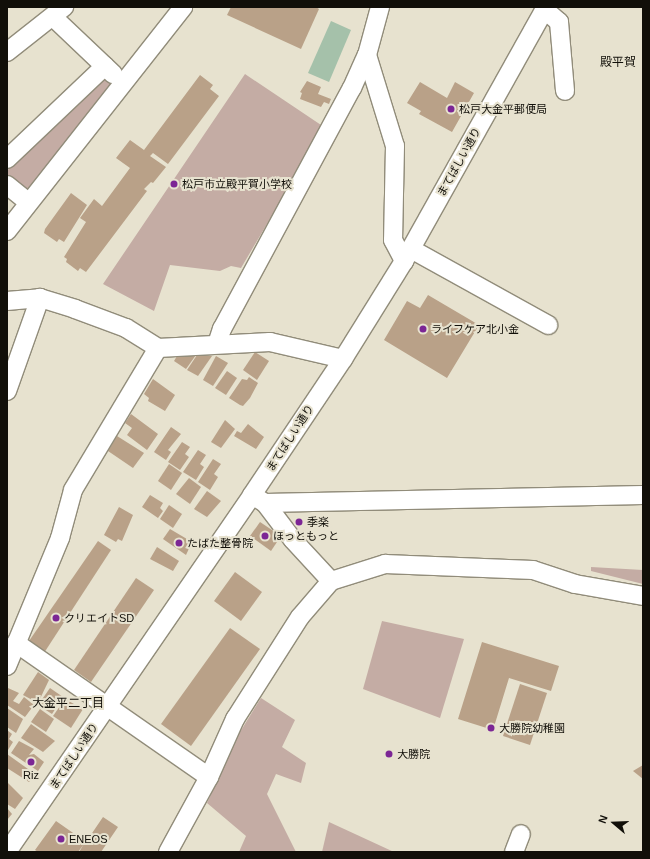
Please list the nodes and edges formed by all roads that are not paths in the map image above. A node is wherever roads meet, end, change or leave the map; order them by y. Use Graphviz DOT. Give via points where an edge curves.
graph roads {
  1 [pos="183,7"];
  2 [pos="377,8"];
  3 [pos="545,8"];
  4 [pos="58,12"];
  5 [pos="7,52"];
  6 [pos="367,55"];
  7 [pos="105,66"];
  8 [pos="122,84"];
  9 [pos="565,91"];
  10 [pos="7,159"];
  11 [pos="7,185"];
  12 [pos="28,202"];
  13 [pos="7,231"];
  14 [pos="407,255"];
  15 [pos="40,298"];
  16 [pos="7,300"];
  17 [pos="548,325"];
  18 [pos="217,344"];
  19 [pos="158,348"];
  20 [pos="343,359"];
  21 [pos="7,392"];
  22 [pos="643,495"];
  23 [pos="258,499"];
  24 [pos="331,580"];
  25 [pos="643,596"];
  26 [pos="16,643"];
  27 [pos="7,666"];
  28 [pos="108,706"];
  29 [pos="209,777"];
  30 [pos="521,834"];
  31 [pos="7,852"];
  32 [pos="168,852"];
  33 [pos="514,852"];
  1 -- 8 [label="street"];
  2 -- 6 [label="street"];
  3 -- 9 [label="street" via="559,22"];
  3 -- 14 [label="street, まてばしい通り"];
  4 -- 5 [label="street"];
  4 -- 7 [label="street"];
  6 -- 14 [label="street" via="395,146 393,240"];
  6 -- 18 [label="street" via="352,88 222,329"];
  7 -- 8 [label="street"];
  7 -- 10 [label="street"];
  8 -- 12 [label="street"];
  11 -- 12 [label="street"];
  12 -- 13 [label="street"];
  14 -- 17 [label="street"];
  14 -- 20 [label="street, まてばしい通り"];
  15 -- 16 [label="street"];
  15 -- 19 [label="street" via="126,328"];
  15 -- 21 [label="street"];
  18 -- 19 [label="street"];
  18 -- 20 [label="street" via="270,342"];
  19 -- 26 [label="street" via="73,490 60,538"];
  20 -- 23 [label="street, まてばしい通り"];
  22 -- 23 [label="street"];
  23 -- 24 [label="street"];
  23 -- 28 [label="street, まてばしい通り"];
  24 -- 25 [label="street" via="385,564 525,570 575,584"];
  24 -- 29 [label="street" via="300,618 235,719"];
  26 -- 27 [label="street"];
  26 -- 28 [label="street"];
  28 -- 29 [label="street"];
  28 -- 31 [label="street, まてばしい通り"];
  29 -- 32 [label="street"];
  30 -- 33 [label="street"];
}
